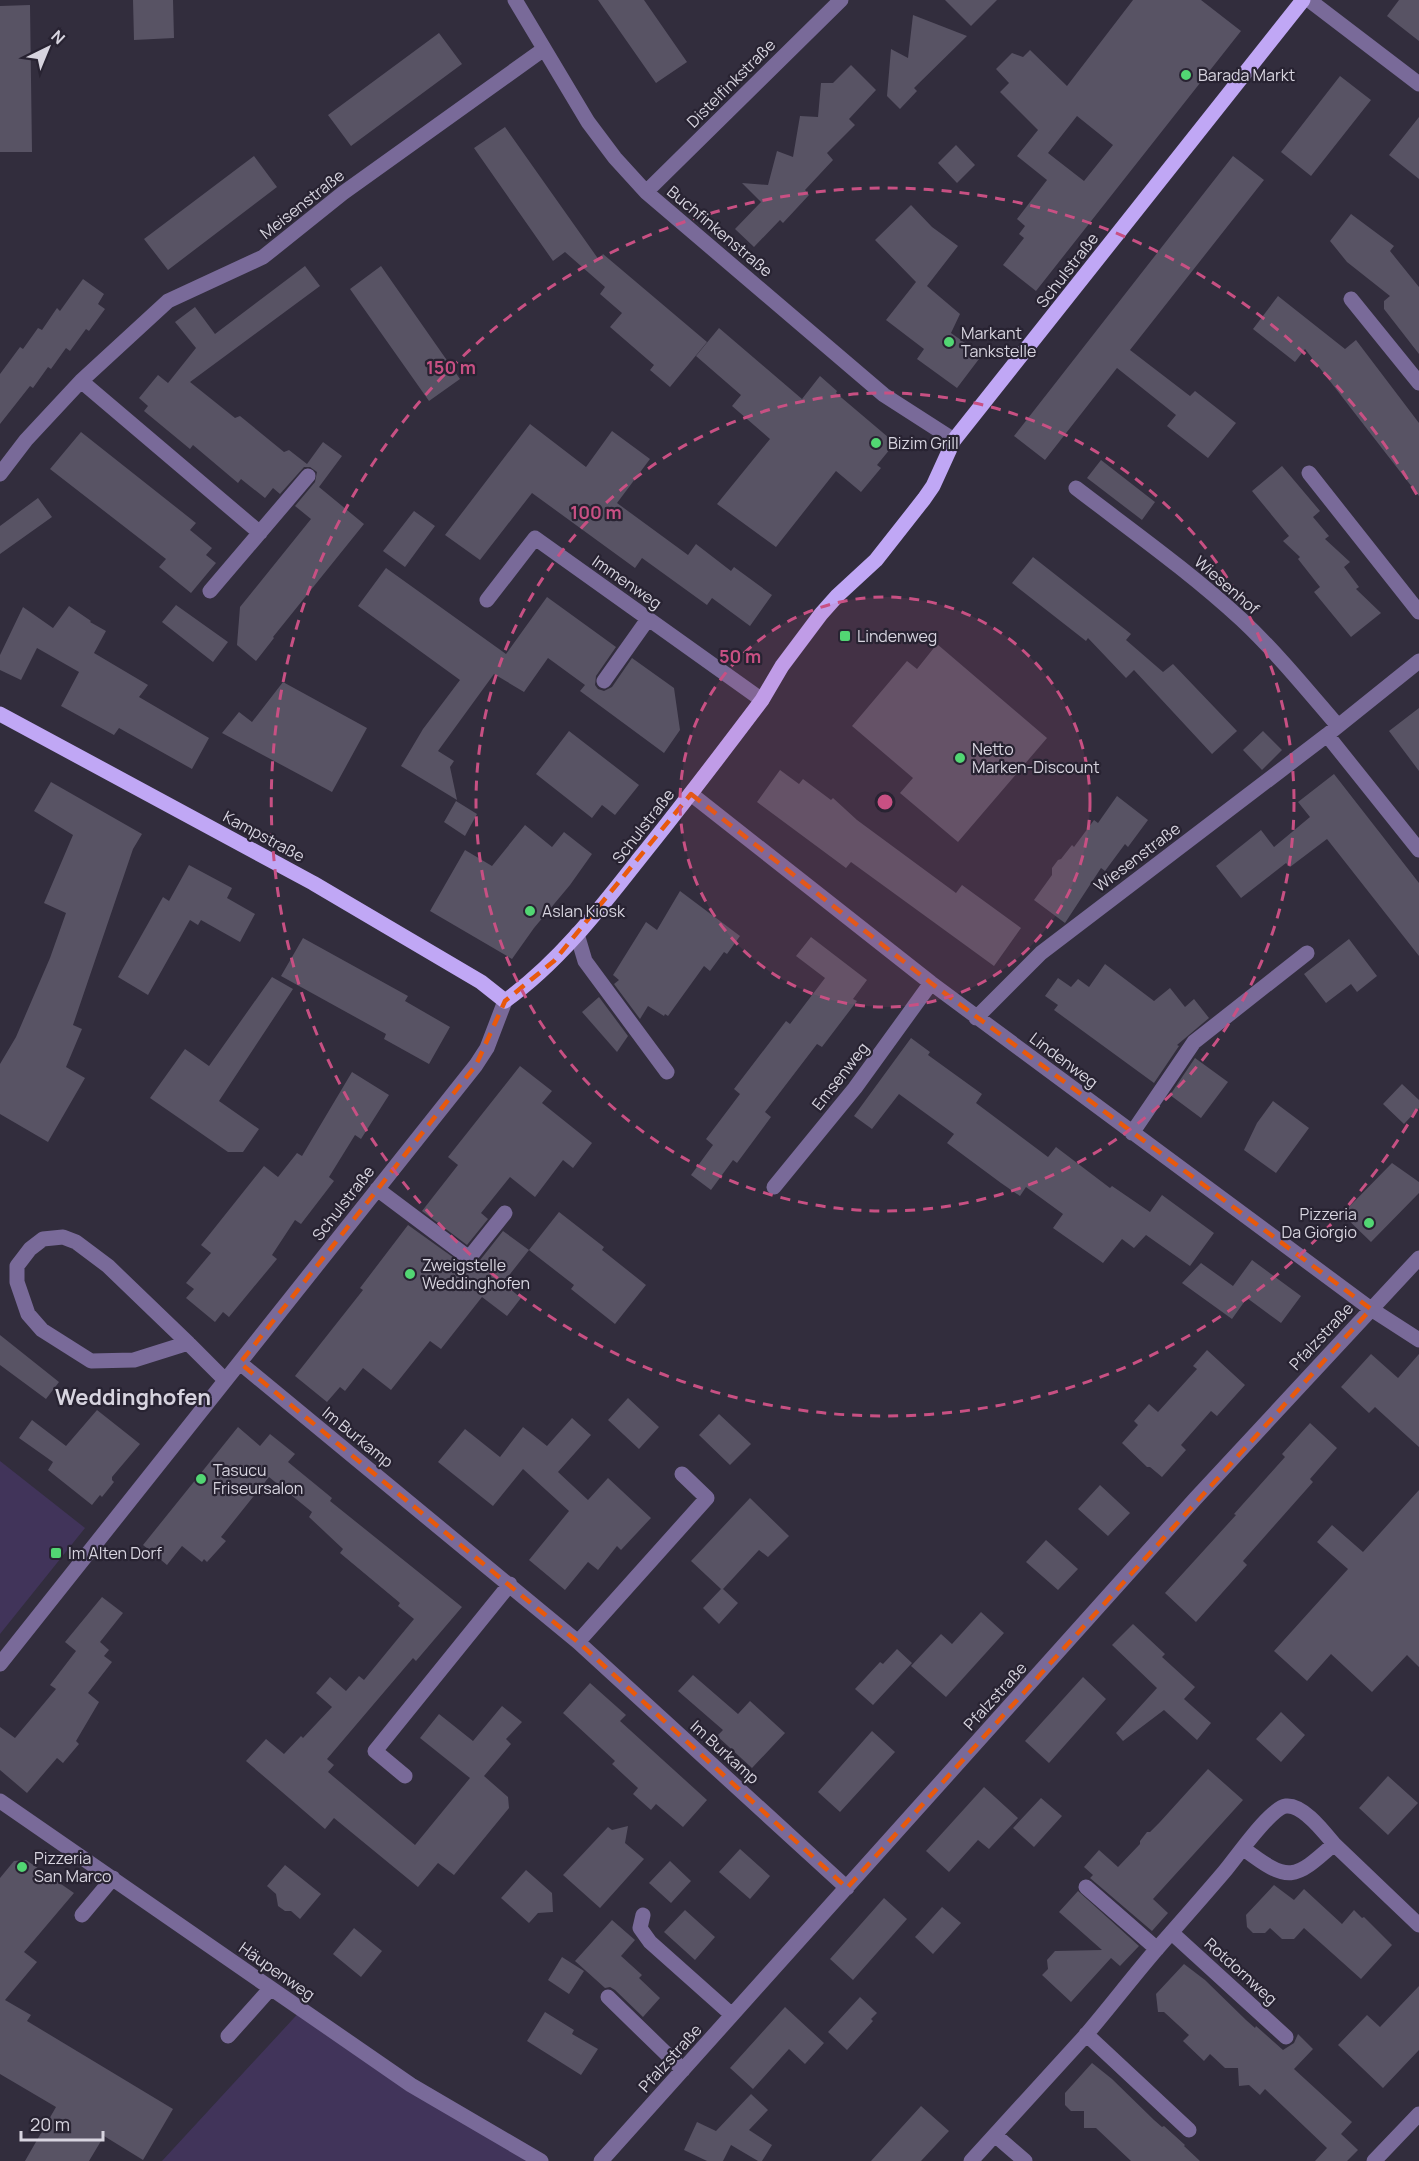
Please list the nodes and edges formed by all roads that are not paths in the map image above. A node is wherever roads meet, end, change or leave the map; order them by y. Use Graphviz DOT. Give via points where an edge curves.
graph roads {
  1 [pos="515,0"];
  2 [pos="841,0"];
  3 [pos="1303,0"];
  4 [pos="1309,0"];
  5 [pos="544,49"];
  6 [pos="1419,84"];
  7 [pos="646,192"];
  8 [pos="1351,299"];
  9 [pos="81,381"];
  10 [pos="1419,384"];
  11 [pos="954,440"];
  12 [pos="1309,473"];
  13 [pos="0,474"];
  14 [pos="308,476"];
  15 [pos="1076,488"];
  16 [pos="260,533"];
  17 [pos="210,591"];
  18 [pos="487,600"];
  19 [pos="1419,612"];
  20 [pos="648,619"];
  21 [pos="1419,661"];
  22 [pos="604,681"];
  23 [pos="762,700"];
  24 [pos="0,714"];
  25 [pos="1333,730"];
  26 [pos="691,794"];
  27 [pos="1419,850"];
  28 [pos="577,934"];
  29 [pos="1307,953"];
  30 [pos="930,983"];
  31 [pos="505,1001"];
  32 [pos="976,1018"];
  33 [pos="667,1072"];
  34 [pos="1132,1133"];
  35 [pos="774,1187"];
  36 [pos="377,1189"];
  37 [pos="506,1213"];
  38 [pos="1419,1258"];
  39 [pos="1371,1309"];
  40 [pos="1419,1340"];
  41 [pos="188,1343"];
  42 [pos="240,1363"];
  43 [pos="225,1380"];
  44 [pos="681,1474"];
  45 [pos="510,1584"];
  46 [pos="578,1642"];
  47 [pos="0,1664"];
  48 [pos="405,1776"];
  49 [pos="0,1801"];
  50 [pos="1334,1844"];
  51 [pos="1244,1849"];
  52 [pos="113,1878"];
  53 [pos="1086,1887"];
  54 [pos="848,1888"];
  55 [pos="82,1915"];
  56 [pos="643,1915"];
  57 [pos="1419,1925"];
  58 [pos="1172,1933"];
  59 [pos="1157,1949"];
  60 [pos="270,1989"];
  61 [pos="608,1997"];
  62 [pos="732,2015"];
  63 [pos="1086,2034"];
  64 [pos="228,2036"];
  65 [pos="1286,2037"];
  66 [pos="683,2070"];
  67 [pos="1419,2114"];
  68 [pos="1190,2130"];
  69 [pos="995,2134"];
  70 [pos="541,2161"];
  71 [pos="601,2161"];
  72 [pos="971,2161"];
  73 [pos="1025,2161"];
  74 [pos="1374,2161"];
  1 -- 5 [label="street, Buchfinkenstraße"];
  2 -- 7 [label="street, Distelfinkstraße"];
  3 -- 11 [label="main road, Schulstraße"];
  4 -- 6 [label="street"];
  5 -- 7 [label="street, Buchfinkenstraße" via="588,122"];
  5 -- 9 [label="street, Meisenstraße" via="343,194 263,257 168,301"];
  7 -- 11 [label="street, Buchfinkenstraße" via="884,395"];
  8 -- 10 [label="street"];
  9 -- 13 [label="street, Meisenstraße"];
  9 -- 16 [label="street"];
  11 -- 23 [label="main road, Schulstraße" via="924,499 876,560 821,614"];
  12 -- 19 [label="street"];
  14 -- 16 [label="street"];
  15 -- 25 [label="street, Wiesenhof" via="1242,620 1276,655"];
  16 -- 17 [label="street"];
  18 -- 20 [label="street, Immenweg" via="535,538"];
  20 -- 22 [label="street"];
  20 -- 23 [label="street, Immenweg"];
  21 -- 25 [label="street, Wiesenstraße"];
  23 -- 26 [label="main road, Schulstraße"];
  24 -- 31 [label="main road, Kampstraße" via="313,883 481,982"];
  25 -- 27 [label="street"];
  25 -- 32 [label="street, Wiesenstraße" via="1041,953"];
  26 -- 28 [label="main road, Schulstraße"];
  26 -- 30 [label="street, Lindenweg"];
  28 -- 31 [label="main road, Schulstraße" via="554,961"];
  28 -- 33 [label="street" via="585,961"];
  29 -- 34 [label="street" via="1194,1042"];
  30 -- 32 [label="street, Lindenweg"];
  30 -- 35 [label="street, Emsenweg" via="855,1088"];
  31 -- 36 [label="street, Schulstraße" via="487,1048 476,1065"];
  32 -- 34 [label="street, Lindenweg"];
  34 -- 39 [label="street, Lindenweg"];
  36 -- 37 [label="street" via="469,1258"];
  36 -- 42 [label="street, Schulstraße"];
  38 -- 39 [label="street, Pfalzstraße"];
  39 -- 40 [label="street, Lindenweg"];
  39 -- 54 [label="street, Pfalzstraße" via="1196,1498"];
  41 -- 41 [label="street" via="108,1266 76,1242 63,1237 43,1239 17,1266 17,1282 28,1314 42,1330 91,1361 134,1360"];
  41 -- 43 [label="street"];
  42 -- 43 [label="street, Schulstraße"];
  42 -- 45 [label="street, Im Burkamp"];
  43 -- 47 [label="street, Schulstraße"];
  44 -- 46 [label="street" via="706,1498"];
  45 -- 46 [label="street, Im Burkamp"];
  45 -- 48 [label="street" via="375,1751"];
  46 -- 54 [label="street, Im Burkamp"];
  49 -- 52 [label="street, Häupenweg"];
  50 -- 51 [label="street" via="1304,1870 1292,1873 1264,1864"];
  50 -- 51 [label="street" via="1302,1810 1284,1806 1258,1829"];
  50 -- 57 [label="street"];
  51 -- 58 [label="street"];
  52 -- 55 [label="street"];
  52 -- 60 [label="street, Häupenweg"];
  53 -- 59 [label="street"];
  54 -- 62 [label="street, Pfalzstraße"];
  56 -- 62 [label="street" via="640,1928 650,1942"];
  58 -- 59 [label="street"];
  58 -- 65 [label="street, Rotdornweg"];
  59 -- 63 [label="street"];
  60 -- 64 [label="street"];
  60 -- 70 [label="street, Häupenweg" via="411,2085"];
  61 -- 66 [label="street"];
  62 -- 66 [label="street, Pfalzstraße"];
  63 -- 68 [label="street"];
  63 -- 69 [label="street"];
  66 -- 71 [label="street, Pfalzstraße"];
  67 -- 74 [label="street"];
  69 -- 72 [label="street"];
  69 -- 73 [label="street"];
}
